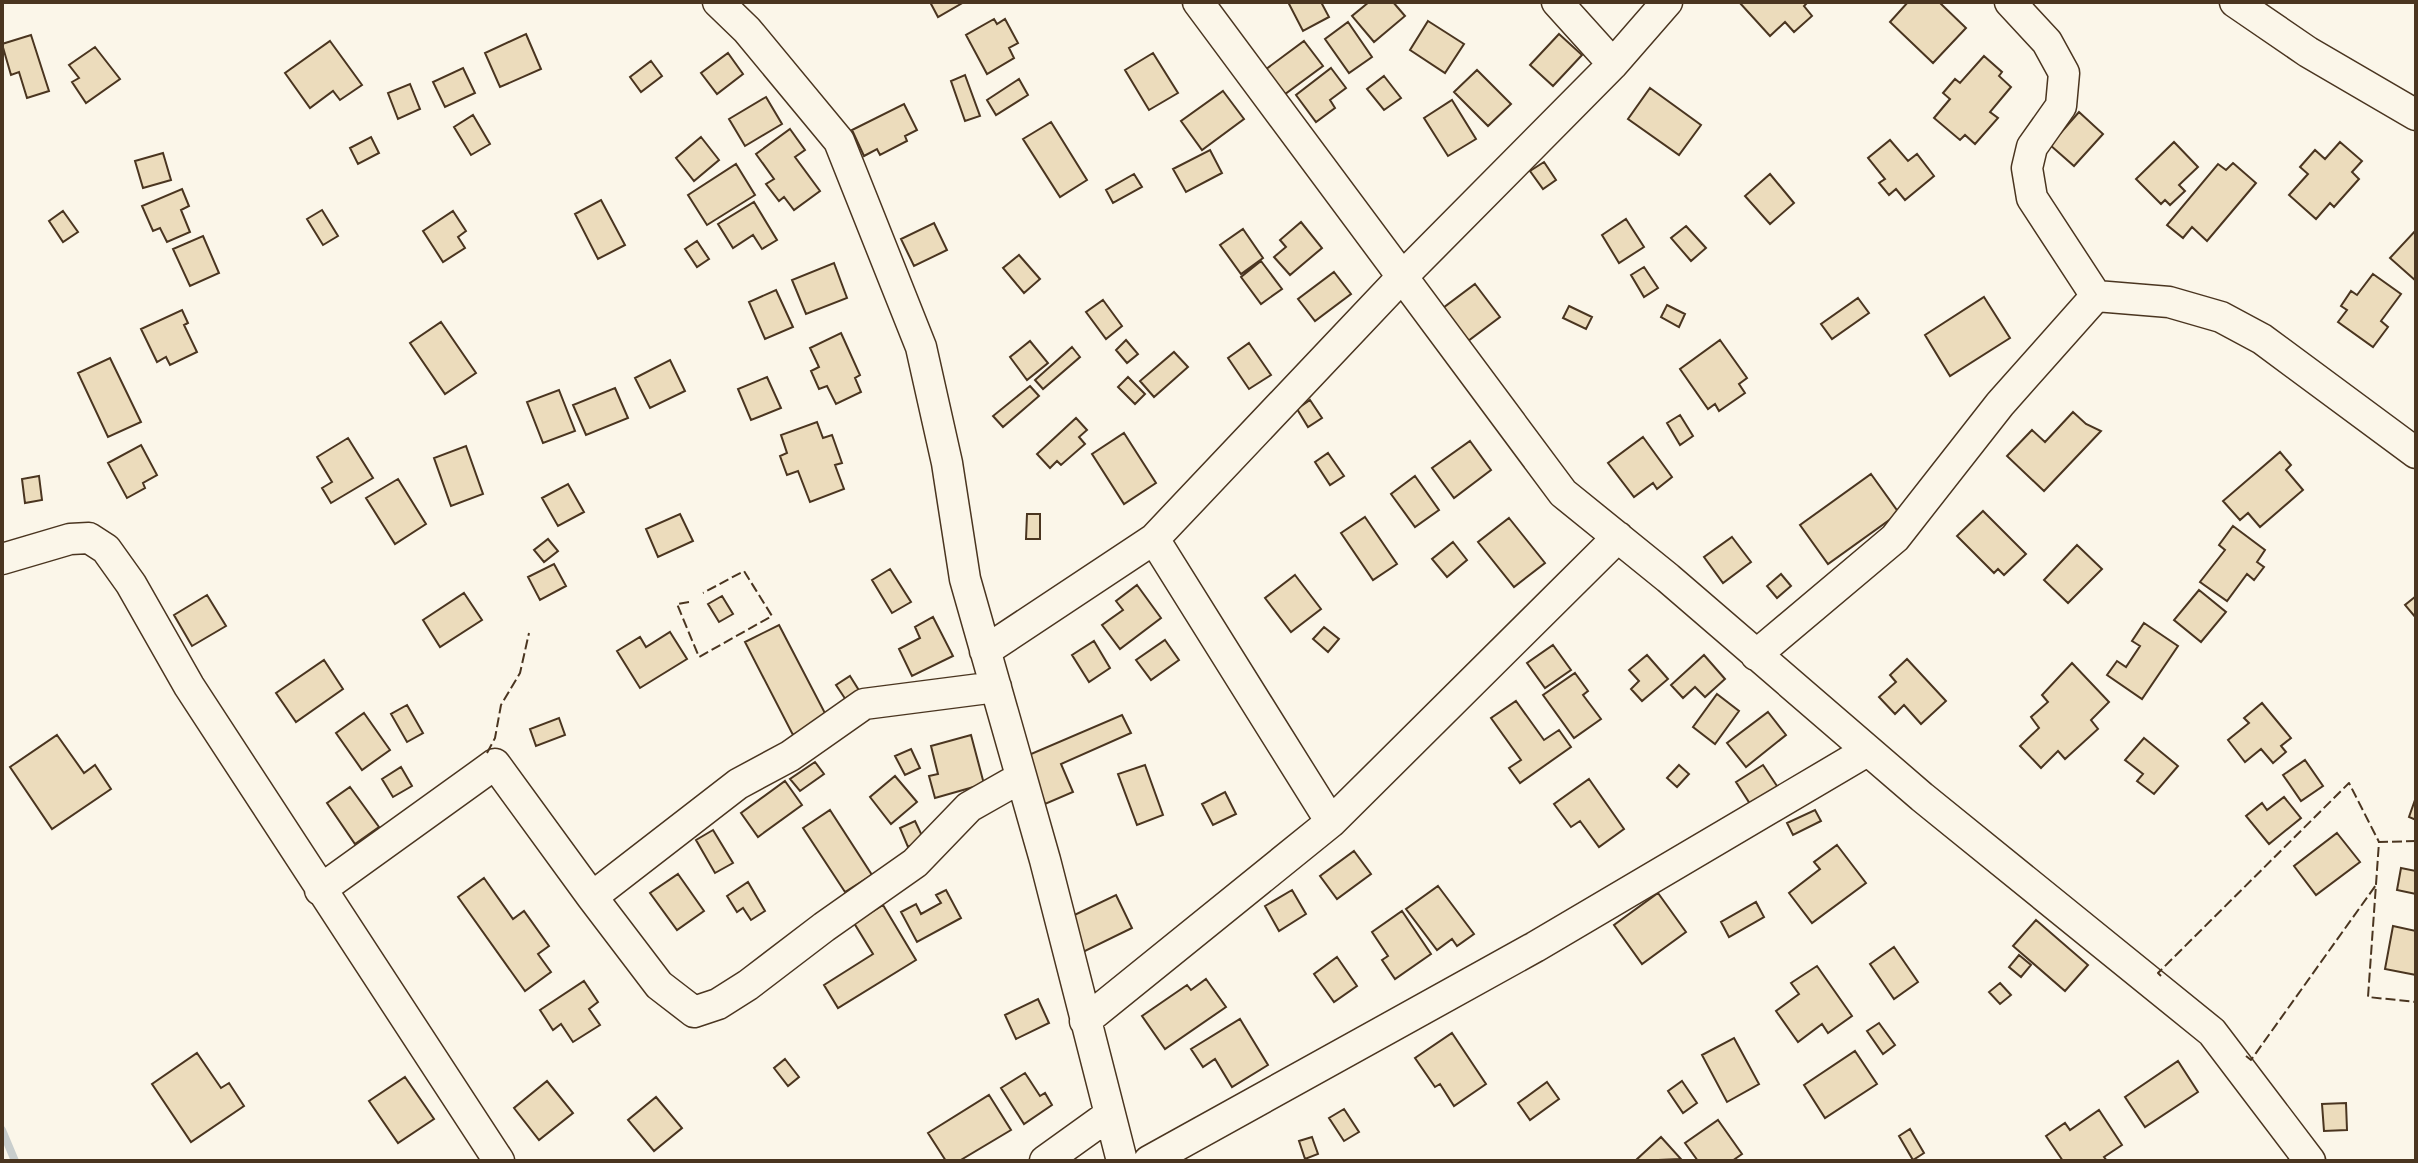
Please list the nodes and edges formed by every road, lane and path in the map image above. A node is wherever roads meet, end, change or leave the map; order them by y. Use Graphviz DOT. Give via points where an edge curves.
graph roads {
  1 [pos="718,2"];
  2 [pos="1198,2"];
  3 [pos="1557,2"];
  4 [pos="1667,2"];
  5 [pos="2010,2"];
  6 [pos="2235,2"];
  7 [pos="1613,64"];
  8 [pos="2416,115"];
  9 [pos="1402,277"];
  10 [pos="2096,296"];
  11 [pos="2416,453"];
  12 [pos="1618,537"];
  13 [pos="1154,539"];
  14 [pos="2,559"];
  15 [pos="985,651"];
  16 [pos="1756,655"];
  17 [pos="996,687"];
  18 [pos="1867,751"];
  19 [pos="1020,778"];
  20 [pos="1331,822"];
  21 [pos="320,890"];
  22 [pos="592,897"];
  23 [pos="1085,1021"];
  24 [pos="1109,1115"];
  25 [pos="499,1161"];
  26 [pos="1045,1161"];
  27 [pos="1122,1161"];
  28 [pos="1149,1161"];
  29 [pos="2310,1161"];
  1 -- 15 [label="street" via="756,40 845,155 921,347 965,579"];
  2 -- 9 [label="street"];
  3 -- 7 [label="street"];
  4 -- 7 [label="street"];
  5 -- 10 [label="street" via="2047,42 2064,73 2061,106 2032,147 2027,168 2032,198"];
  6 -- 8 [label="street"];
  7 -- 9 [label="street"];
  9 -- 12 [label="street" via="1563,493"];
  9 -- 13 [label="street"];
  10 -- 11 [label="street" via="2169,302 2221,317 2262,339"];
  10 -- 16 [label="street" via="2000,404 1895,538"];
  12 -- 16 [label="street"];
  12 -- 20 [label="street"];
  13 -- 15 [label="street"];
  13 -- 20 [label="street"];
  14 -- 21 [label="street" via="70,539 89,538 106,549"];
  15 -- 17 [label="street"];
  16 -- 18 [label="street"];
  17 -- 19 [label="street"];
  17 -- 22 [label="street" via="864,704 790,756 738,784"];
  18 -- 28 [label="street" via="1535,947"];
  18 -- 29 [label="street" via="2212,1032"];
  19 -- 22 [label="street" via="969,807 915,863 748,985 694,1012 659,985"];
  19 -- 23 [label="street"];
  20 -- 23 [label="street"];
  21 -- 22 [label="street" via="495,764"];
  21 -- 25 [label="street"];
  23 -- 24 [label="street"];
  24 -- 26 [label="street"];
  24 -- 27 [label="street"];
}
